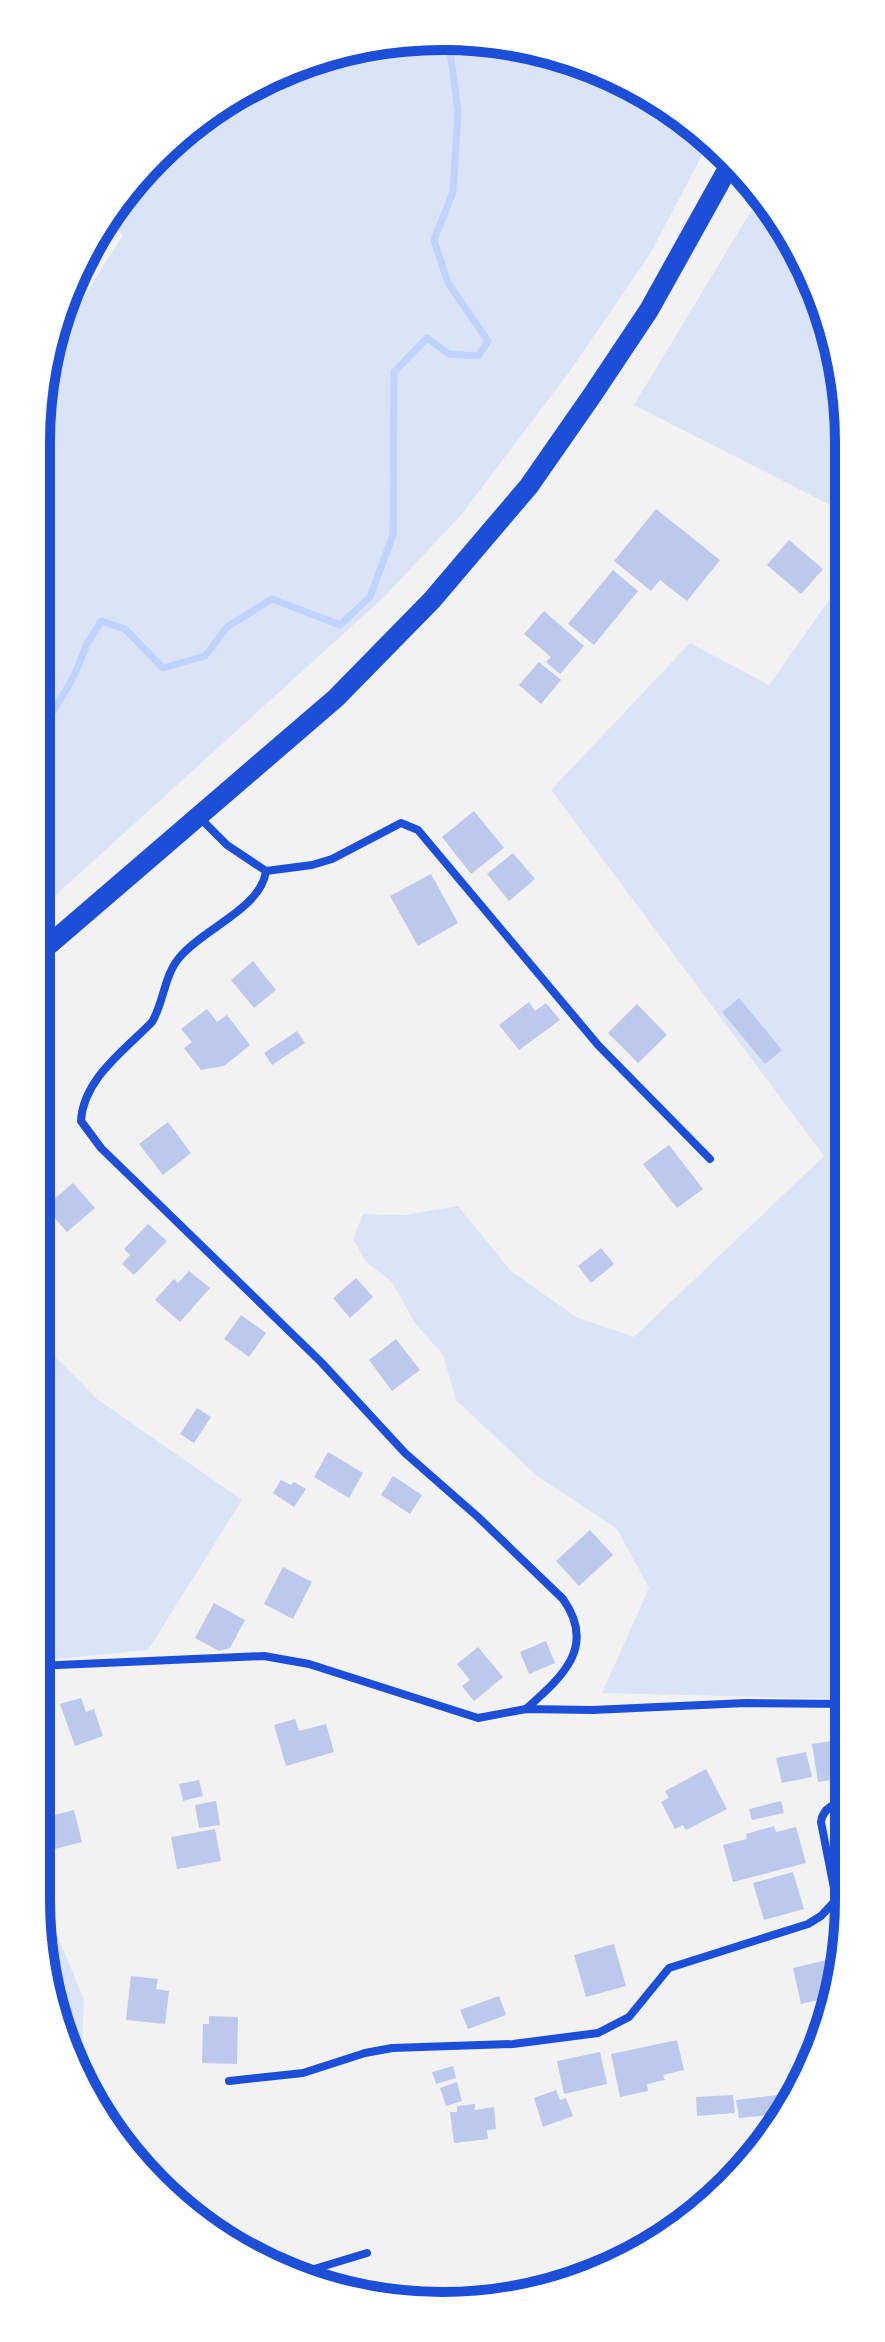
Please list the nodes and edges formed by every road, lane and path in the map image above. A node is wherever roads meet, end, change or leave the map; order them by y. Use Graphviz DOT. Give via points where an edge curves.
graph roads {
  1 [pos="726,171"];
  2 [pos="198,817"];
  3 [pos="266,871"];
  4 [pos="50,944"];
  5 [pos="710,1159"];
  6 [pos="50,1665"];
  7 [pos="835,1704"];
  8 [pos="526,1709"];
  9 [pos="835,1803"];
  10 [pos="835,1901"];
  11 [pos="229,2081"];
  12 [pos="367,2253"];
  13 [pos="312,2270"];
  1 -- 2 [label="main road" via="649,310 529,486 381,655"];
  2 -- 3 [label="street"];
  2 -- 4 [label="main road"];
  3 -- 5 [label="street" via="332,859 401,823 418,830 598,1045"];
  3 -- 8 [label="street" via="261,890 178,959 158,1012 98,1076 85,1097 81,1121 101,1148 321,1362 405,1453 563,1599 578,1629 576,1648 568,1667"];
  6 -- 8 [label="street" via="264,1656 309,1664 478,1718"];
  7 -- 8 [label="street"];
  9 -- 10 [label="street" via="822,1815"];
  10 -- 11 [label="street" via="808,1924 669,1968 629,2017 598,2033 513,2044 392,2048 303,2073"];
  12 -- 13 [label="street"];
}
